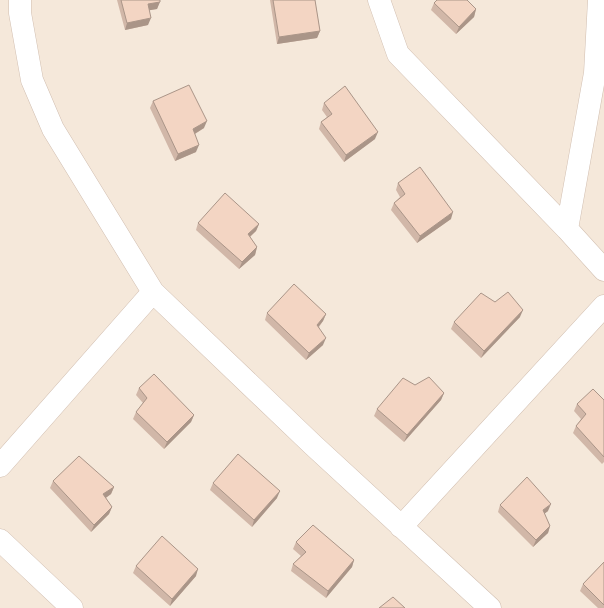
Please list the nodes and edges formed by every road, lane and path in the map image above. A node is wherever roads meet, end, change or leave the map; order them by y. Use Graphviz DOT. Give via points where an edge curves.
graph roads {
  1 [pos="20,0"];
  2 [pos="379,0"];
  3 [pos="599,0"];
  4 [pos="567,229"];
  5 [pos="604,270"];
  6 [pos="153,292"];
  7 [pos="604,306"];
  8 [pos="0,466"];
  9 [pos="401,527"];
  10 [pos="0,540"];
  11 [pos="72,608"];
  12 [pos="490,608"];
  1 -- 6 [label="street" via="32,80 53,129"];
  2 -- 4 [label="street" via="398,54"];
  3 -- 4 [label="street" via="595,73"];
  4 -- 5 [label="street"];
  6 -- 8 [label="street"];
  6 -- 9 [label="street"];
  7 -- 9 [label="street"];
  9 -- 12 [label="street"];
  10 -- 11 [label="street"];
}
